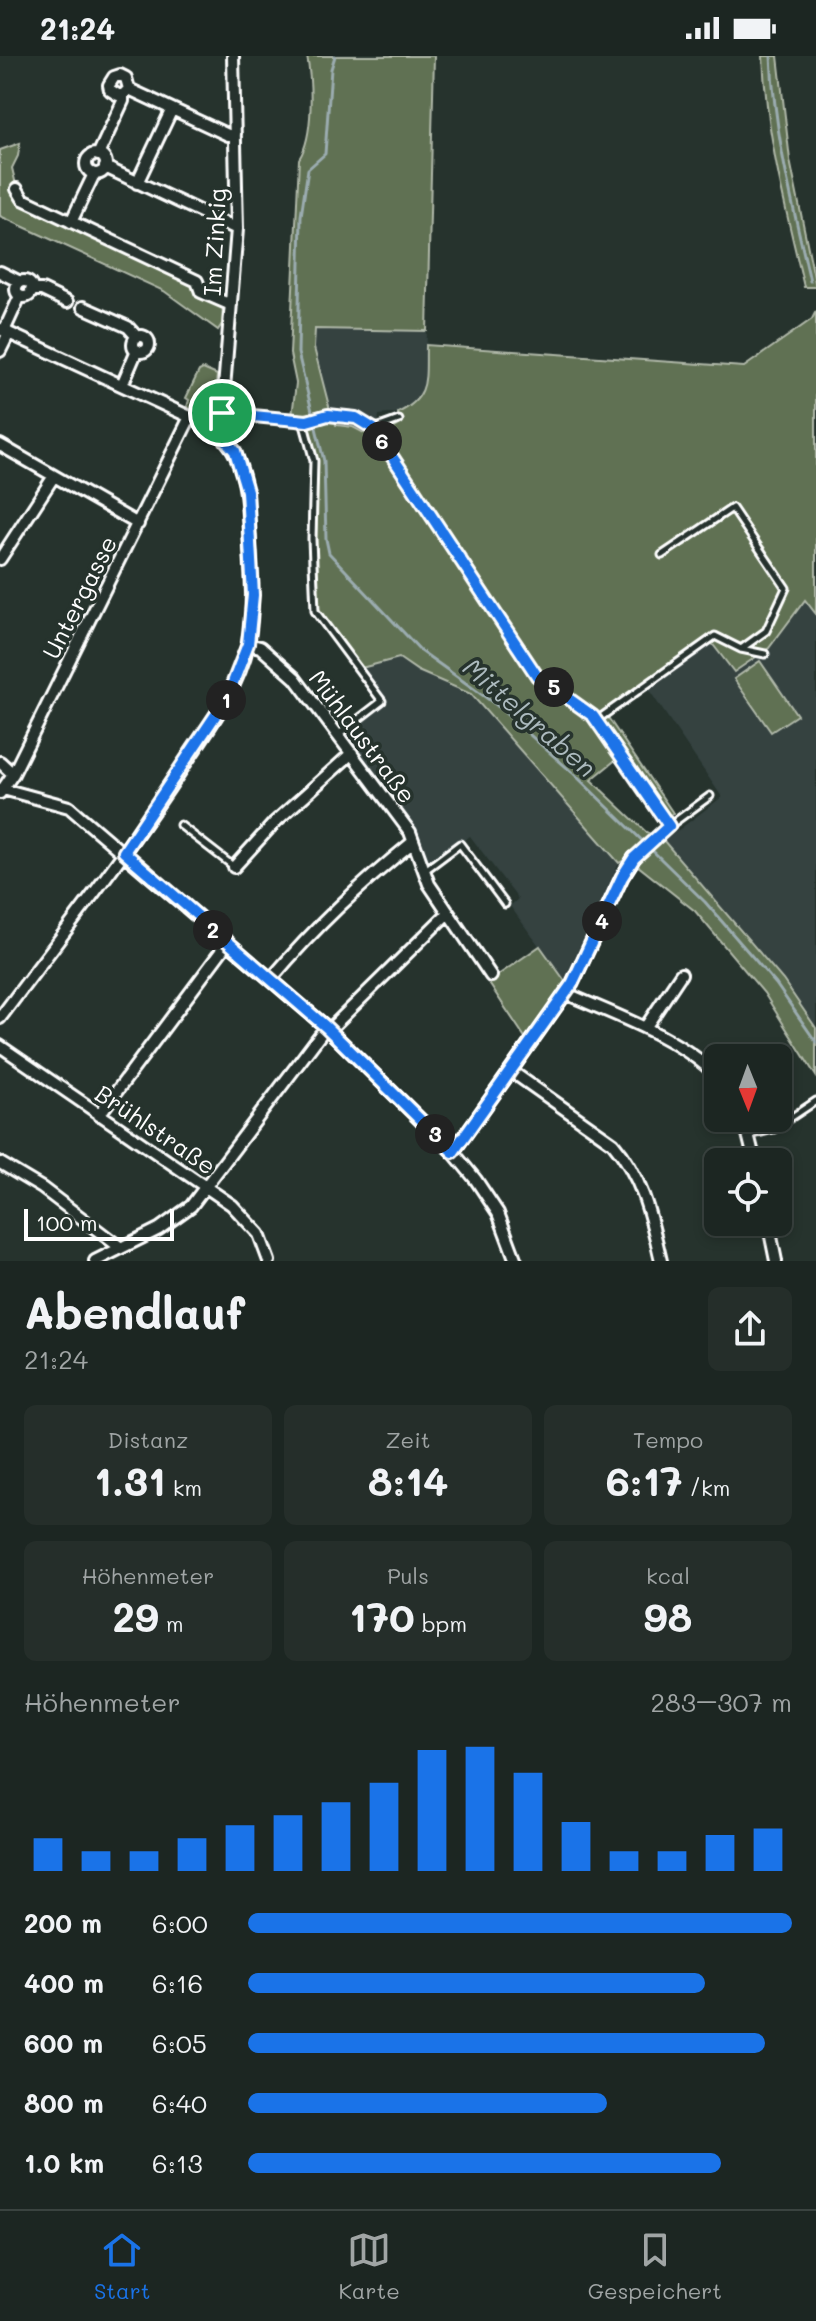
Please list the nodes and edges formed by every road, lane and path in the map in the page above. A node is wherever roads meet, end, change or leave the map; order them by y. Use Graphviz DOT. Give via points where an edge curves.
graph roads {
  1 [pos="233,56"];
  2 [pos="172,109"];
  3 [pos="235,134"];
  4 [pos="98,155"];
  5 [pos="105,167"];
  6 [pos="94,174"];
  7 [pos="137,183"];
  8 [pos="17,189"];
  9 [pos="71,222"];
  10 [pos="237,229"];
  11 [pos="0,272"];
  12 [pos="20,282"];
  13 [pos="31,290"];
  14 [pos="20,296"];
  15 [pos="67,302"];
  16 [pos="231,305"];
  17 [pos="83,307"];
  18 [pos="4,331"];
  19 [pos="0,351"];
  20 [pos="122,385"];
  21 [pos="222,413"];
  22 [pos="190,417"];
  23 [pos="399,420"];
  24 [pos="305,421"];
  25 [pos="216,429"];
  26 [pos="374,429"];
  27 [pos="0,445"];
  28 [pos="54,476"];
  29 [pos="138,524"];
  30 [pos="662,555"];
  31 [pos="0,559"];
  32 [pos="248,644"];
  33 [pos="741,649"];
  34 [pos="765,654"];
  35 [pos="597,720"];
  36 [pos="338,734"];
  37 [pos="352,753"];
  38 [pos="0,762"];
  39 [pos="13,774"];
  40 [pos="2,791"];
  41 [pos="710,796"];
  42 [pos="180,825"];
  43 [pos="669,826"];
  44 [pos="413,842"];
  45 [pos="124,852"];
  46 [pos="637,855"];
  47 [pos="234,867"];
  48 [pos="424,871"];
  49 [pos="505,904"];
  50 [pos="447,914"];
  51 [pos="228,942"];
  52 [pos="681,974"];
  53 [pos="491,976"];
  54 [pos="271,979"];
  55 [pos="565,993"];
  56 [pos="0,1018"];
  57 [pos="327,1028"];
  58 [pos="645,1028"];
  59 [pos="0,1046"];
  60 [pos="704,1067"];
  61 [pos="511,1071"];
  62 [pos="816,1101"];
  63 [pos="99,1115"];
  64 [pos="748,1132"];
  65 [pos="749,1135"];
  66 [pos="752,1148"];
  67 [pos="453,1152"];
  68 [pos="0,1163"];
  69 [pos="205,1186"];
  70 [pos="771,1236"];
  71 [pos="121,1248"];
  72 [pos="95,1261"];
  73 [pos="269,1261"];
  74 [pos="516,1261"];
  75 [pos="661,1261"];
  76 [pos="776,1261"];
  1 -- 3 [label="street, Im Zinkig"];
  2 -- 3 [label="street"];
  2 -- 4 [label="street" via="126,92"];
  2 -- 7 [label="street"];
  3 -- 10 [label="street, Im Zinkig"];
  4 -- 5 [label="street"];
  4 -- 6 [label="street" via="86,162"];
  5 -- 6 [label="street"];
  5 -- 7 [label="street"];
  6 -- 9 [label="street"];
  7 -- 10 [label="street"];
  8 -- 9 [label="street" via="23,199"];
  9 -- 16 [label="street" via="197,281 201,292"];
  10 -- 16 [label="street, Im Zinkig"];
  11 -- 12 [label="street"];
  12 -- 13 [label="street" via="29,283"];
  12 -- 14 [label="street"];
  13 -- 14 [label="street"];
  13 -- 15 [label="street"];
  14 -- 18 [label="street"];
  16 -- 21 [label="street, Im Zinkig"];
  17 -- 20 [label="street" via="128,327 137,337"];
  18 -- 19 [label="street"];
  18 -- 20 [label="street"];
  20 -- 22 [label="street"];
  21 -- 24 [label="lane"];
  21 -- 25 [label="street, Im Zinkig"];
  22 -- 25 [label="street"];
  22 -- 29 [label="street, Untergasse"];
  23 -- 26 [label="lane"];
  24 -- 26 [label="lane" via="328,415 356,418"];
  24 -- 36 [label="lane" via="314,461 315,611 382,701"];
  25 -- 32 [label="street" via="235,451 247,491 253,595"];
  26 -- 35 [label="lane" via="537,676"];
  27 -- 28 [label="street"];
  28 -- 29 [label="street"];
  28 -- 31 [label="street"];
  29 -- 39 [label="street, Untergasse"];
  30 -- 33 [label="lane" via="732,508 786,588 766,631"];
  32 -- 36 [label="street, Mühlaustraße" via="260,647 295,678"];
  32 -- 45 [label="street" via="227,698"];
  33 -- 34 [label="lane"];
  33 -- 35 [label="lane" via="715,636"];
  35 -- 43 [label="lane"];
  36 -- 37 [label="street, Mühlaustraße"];
  37 -- 44 [label="street, Mühlaustraße"];
  37 -- 47 [label="street"];
  38 -- 39 [label="street"];
  39 -- 40 [label="street, Untergasse"];
  40 -- 45 [label="street" via="69,807"];
  41 -- 43 [label="lane"];
  42 -- 47 [label="lane"];
  43 -- 46 [label="lane"];
  44 -- 48 [label="street, Mühlaustraße"];
  44 -- 54 [label="street" via="355,889"];
  45 -- 51 [label="street"];
  45 -- 56 [label="street"];
  46 -- 55 [label="street"];
  48 -- 49 [label="lane" via="460,844"];
  48 -- 50 [label="street, Mühlaustraße"];
  50 -- 53 [label="street, Mühlaustraße"];
  50 -- 57 [label="street"];
  51 -- 54 [label="street"];
  51 -- 63 [label="street"];
  52 -- 58 [label="street"];
  54 -- 57 [label="street"];
  55 -- 58 [label="street"];
  55 -- 61 [label="street"];
  57 -- 67 [label="street"];
  57 -- 69 [label="street"];
  58 -- 60 [label="street"];
  59 -- 63 [label="street, Brühlstraße"];
  61 -- 67 [label="street"];
  61 -- 75 [label="street" via="621,1152 647,1200"];
  62 -- 65 [label="lane" via="774,1129"];
  63 -- 69 [label="street, Brühlstraße"];
  64 -- 65 [label="street"];
  65 -- 66 [label="street"];
  67 -- 74 [label="street" via="489,1198"];
  68 -- 71 [label="street"];
  69 -- 71 [label="street" via="183,1213"];
  69 -- 73 [label="street, Brühlstraße" via="251,1223"];
  70 -- 76 [label="street"];
  71 -- 72 [label="street"];
}
